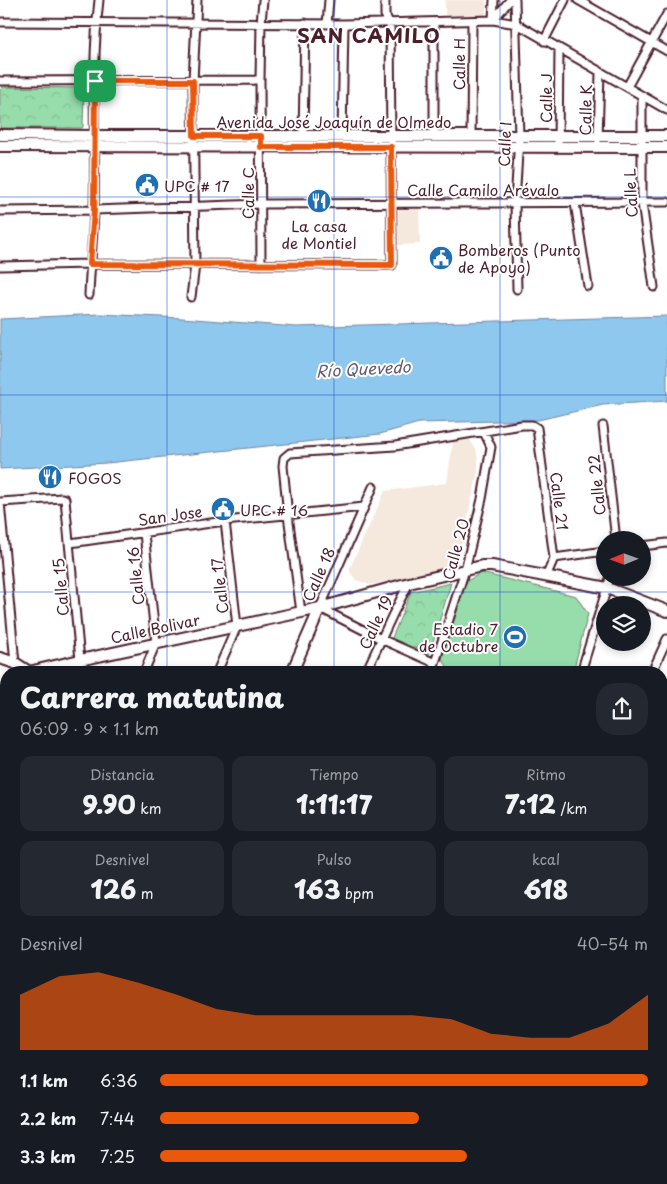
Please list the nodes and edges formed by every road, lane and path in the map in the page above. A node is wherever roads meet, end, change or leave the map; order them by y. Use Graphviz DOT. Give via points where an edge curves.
graph roads {
  1 [pos="99,0"];
  2 [pos="197,0"];
  3 [pos="263,0"];
  4 [pos="329,0"];
  5 [pos="385,0"];
  6 [pos="494,0"];
  7 [pos="510,0"];
  8 [pos="515,0"];
  9 [pos="566,0"];
  10 [pos="578,0"];
  11 [pos="667,14"];
  12 [pos="493,20"];
  13 [pos="472,21"];
  14 [pos="0,22"];
  15 [pos="96,22"];
  16 [pos="434,22"];
  17 [pos="195,23"];
  18 [pos="261,23"];
  19 [pos="305,23"];
  20 [pos="327,24"];
  21 [pos="344,24"];
  22 [pos="390,24"];
  23 [pos="517,24"];
  24 [pos="544,41"];
  25 [pos="651,42"];
  26 [pos="559,49"];
  27 [pos="667,51"];
  28 [pos="600,73"];
  29 [pos="260,80"];
  30 [pos="0,81"];
  31 [pos="95,81"];
  32 [pos="193,81"];
  33 [pos="627,87"];
  34 [pos="642,96"];
  35 [pos="667,110"];
  36 [pos="0,135"];
  37 [pos="194,136"];
  38 [pos="390,136"];
  39 [pos="434,136"];
  40 [pos="471,136"];
  41 [pos="559,136"];
  42 [pos="667,136"];
  43 [pos="304,137"];
  44 [pos="342,137"];
  45 [pos="261,141"];
  46 [pos="93,142"];
  47 [pos="519,142"];
  48 [pos="598,142"];
  49 [pos="642,142"];
  50 [pos="0,146"];
  51 [pos="194,147"];
  52 [pos="391,147"];
  53 [pos="558,147"];
  54 [pos="667,147"];
  55 [pos="667,202"];
  56 [pos="392,203"];
  57 [pos="515,203"];
  58 [pos="574,203"];
  59 [pos="642,203"];
  60 [pos="262,204"];
  61 [pos="195,206"];
  62 [pos="94,210"];
  63 [pos="0,211"];
  64 [pos="90,264"];
  65 [pos="195,265"];
  66 [pos="261,265"];
  67 [pos="0,266"];
  68 [pos="588,286"];
  69 [pos="654,287"];
  70 [pos="518,289"];
  71 [pos="89,295"];
  72 [pos="191,298"];
  73 [pos="603,426"];
  74 [pos="484,432"];
  75 [pos="373,487"];
  76 [pos="0,502"];
  77 [pos="364,507"];
  78 [pos="288,515"];
  79 [pos="225,521"];
  80 [pos="615,531"];
  81 [pos="144,533"];
  82 [pos="70,543"];
  83 [pos="667,543"];
  84 [pos="651,545"];
  85 [pos="596,553"];
  86 [pos="554,558"];
  87 [pos="464,570"];
  88 [pos="4,573"];
  89 [pos="546,577"];
  90 [pos="596,582"];
  91 [pos="409,583"];
  92 [pos="607,586"];
  93 [pos="614,586"];
  94 [pos="320,608"];
  95 [pos="667,611"];
  96 [pos="301,612"];
  97 [pos="238,626"];
  98 [pos="381,640"];
  99 [pos="667,640"];
  100 [pos="156,644"];
  101 [pos="0,658"];
  102 [pos="80,660"];
  103 [pos="15,662"];
  104 [pos="435,663"];
  105 [pos="21,666"];
  106 [pos="54,666"];
  107 [pos="78,666"];
  108 [pos="147,666"];
  109 [pos="220,666"];
  110 [pos="295,666"];
  111 [pos="369,666"];
  112 [pos="434,666"];
  113 [pos="583,666"];
  114 [pos="655,666"];
  1 -- 15 [label="street"];
  2 -- 17 [label="street"];
  3 -- 18 [label="street, Calle C"];
  4 -- 20 [label="street"];
  5 -- 22 [label="street" via="385,15"];
  6 -- 12 [label="street"];
  7 -- 12 [label="street"];
  8 -- 23 [label="street, Calle I"];
  9 -- 24 [label="street"];
  10 -- 25 [label="street"];
  11 -- 25 [label="street"];
  12 -- 13 [label="street"];
  12 -- 23 [label="street"];
  13 -- 16 [label="street"];
  13 -- 40 [label="street, Calle H"];
  14 -- 15 [label="street"];
  15 -- 17 [label="street"];
  15 -- 31 [label="street"];
  16 -- 22 [label="street"];
  16 -- 39 [label="street"];
  17 -- 18 [label="street"];
  17 -- 32 [label="street"];
  18 -- 19 [label="street"];
  18 -- 29 [label="street, Calle C"];
  19 -- 20 [label="street"];
  19 -- 43 [label="street"];
  20 -- 21 [label="street"];
  21 -- 22 [label="street"];
  21 -- 44 [label="street"];
  22 -- 38 [label="street"];
  23 -- 24 [label="street"];
  23 -- 47 [label="street, Calle I"];
  24 -- 26 [label="street"];
  25 -- 27 [label="street"];
  25 -- 33 [label="street"];
  26 -- 28 [label="street"];
  26 -- 41 [label="street, Calle J"];
  28 -- 33 [label="street"];
  28 -- 48 [label="street, Calle K"];
  29 -- 32 [label="street"];
  29 -- 45 [label="street, Calle C"];
  30 -- 31 [label="street"];
  31 -- 32 [label="street"];
  31 -- 46 [label="street"];
  32 -- 37 [label="street"];
  33 -- 34 [label="street"];
  34 -- 35 [label="street"];
  34 -- 49 [label="street, Calle L"];
  36 -- 46 [label="main road, Avenida José Joaquín de Olmedo"];
  37 -- 45 [label="main road, Avenida José Joaquín de Olmedo"];
  37 -- 46 [label="main road, Avenida José Joaquín de Olmedo"];
  37 -- 51 [label="street"];
  38 -- 39 [label="main road, Avenida José Joaquín de Olmedo"];
  38 -- 44 [label="main road, Avenida José Joaquín de Olmedo"];
  38 -- 52 [label="street"];
  39 -- 40 [label="main road, Avenida José Joaquín de Olmedo"];
  40 -- 47 [label="main road, Avenida José Joaquín de Olmedo"];
  41 -- 47 [label="main road, Avenida José Joaquín de Olmedo"];
  41 -- 48 [label="main road, Avenida José Joaquín de Olmedo"];
  41 -- 53 [label="street, Calle J"];
  42 -- 49 [label="main road, Avenida José Joaquín de Olmedo"];
  43 -- 44 [label="main road, Avenida José Joaquín de Olmedo"];
  43 -- 45 [label="main road, Avenida José Joaquín de Olmedo"];
  45 -- 51 [label="main road, Avenida José Joaquín de Olmedo"];
  45 -- 52 [label="main road, Avenida José Joaquín de Olmedo"];
  45 -- 60 [label="street, Calle C"];
  46 -- 50 [label="main road, Avenida José Joaquín de Olmedo"];
  46 -- 51 [label="main road, Avenida José Joaquín de Olmedo"];
  46 -- 62 [label="street"];
  47 -- 52 [label="main road, Avenida José Joaquín de Olmedo"];
  47 -- 53 [label="main road, Avenida José Joaquín de Olmedo"];
  47 -- 57 [label="street, Calle I"];
  48 -- 49 [label="main road, Avenida José Joaquín de Olmedo"];
  48 -- 53 [label="main road, Avenida José Joaquín de Olmedo"];
  49 -- 54 [label="main road, Avenida José Joaquín de Olmedo"];
  49 -- 59 [label="street, Calle L"];
  51 -- 61 [label="street"];
  52 -- 56 [label="street"];
  55 -- 59 [label="street, Calle Camilo Arévalo"];
  56 -- 57 [label="street, Calle Camilo Arévalo"];
  56 -- 60 [label="street, Calle Camilo Arévalo"];
  56 -- 66 [label="street" via="392,265"];
  57 -- 58 [label="street, Calle Camilo Arévalo"];
  57 -- 70 [label="street, Calle I"];
  58 -- 59 [label="street, Calle Camilo Arévalo"];
  58 -- 68 [label="street"];
  59 -- 69 [label="street, Calle L"];
  60 -- 61 [label="street, Calle Camilo Arévalo"];
  60 -- 66 [label="street, Calle C"];
  61 -- 62 [label="street, Calle Camilo Arévalo"];
  61 -- 65 [label="street"];
  62 -- 63 [label="street, Calle Camilo Arévalo"];
  62 -- 64 [label="street"];
  64 -- 65 [label="street"];
  64 -- 67 [label="street"];
  64 -- 71 [label="street"];
  65 -- 66 [label="street"];
  65 -- 72 [label="street"];
  73 -- 80 [label="street, Calle 22"];
  74 -- 78 [label="street" via="395,446 290,453 284,458 283,466"];
  74 -- 86 [label="street, Calle 21" via="522,425 538,428"];
  74 -- 87 [label="street, Calle 20" via="491,447 489,462"];
  75 -- 77 [label="street, Calle 18"];
  76 -- 82 [label="street, Calle 15" via="64,498"];
  76 -- 88 [label="street"];
  77 -- 78 [label="street, San Jose"];
  77 -- 94 [label="street, Calle 18"];
  78 -- 79 [label="street, San Jose"];
  78 -- 96 [label="street"];
  79 -- 81 [label="street, San Jose"];
  79 -- 97 [label="street, Calle 17"];
  81 -- 82 [label="street, San Jose"];
  81 -- 100 [label="street, Calle 16"];
  82 -- 102 [label="street, Calle 15"];
  83 -- 84 [label="street"];
  85 -- 86 [label="street"];
  86 -- 89 [label="street, Calle 21"];
  87 -- 89 [label="main road, Calle Bolivar" via="492,566"];
  87 -- 91 [label="main road, Calle Bolivar"];
  87 -- 104 [label="street, Calle 20"];
  88 -- 103 [label="street"];
  89 -- 90 [label="main road, Calle Bolivar"];
  91 -- 94 [label="main road, Calle Bolivar"];
  91 -- 98 [label="street, Calle 19"];
  92 -- 113 [label="street"];
  93 -- 95 [label="main road, Calle Bolivar"];
  94 -- 96 [label="main road, Calle Bolivar"];
  94 -- 98 [label="street"];
  94 -- 110 [label="main road, Calle 18"];
  96 -- 97 [label="main road, Calle Bolivar"];
  97 -- 100 [label="main road, Calle Bolivar"];
  97 -- 109 [label="street, Calle 17"];
  98 -- 104 [label="street"];
  98 -- 111 [label="street, Calle 19"];
  99 -- 114 [label="street"];
  100 -- 102 [label="main road, Calle Bolivar"];
  100 -- 108 [label="street, Calle 16"];
  101 -- 103 [label="main road, Calle Bolivar"];
  102 -- 106 [label="main road, Calle Bolivar"];
  102 -- 107 [label="street, Calle 15"];
  103 -- 105 [label="main road, Calle Bolivar"];
  104 -- 112 [label="street, Calle 20"];
}
